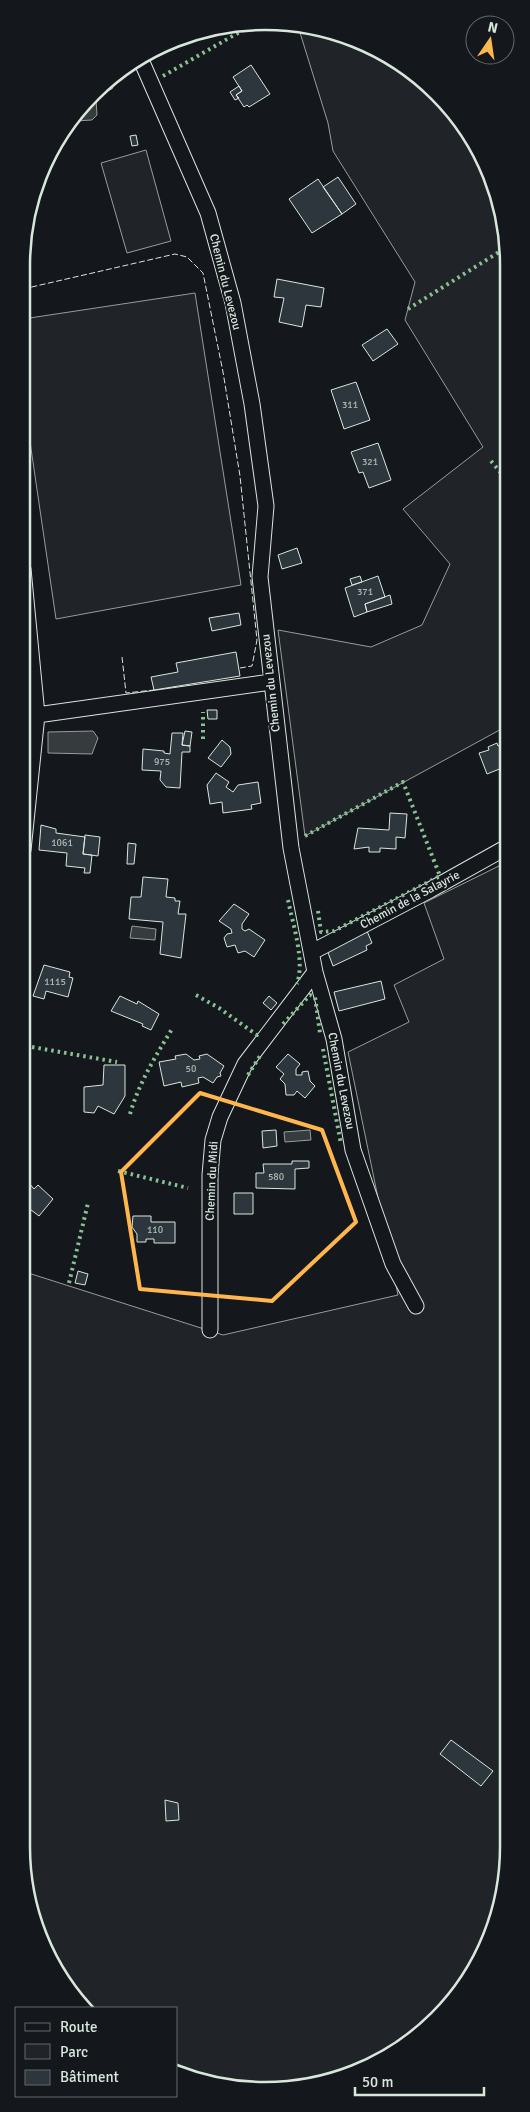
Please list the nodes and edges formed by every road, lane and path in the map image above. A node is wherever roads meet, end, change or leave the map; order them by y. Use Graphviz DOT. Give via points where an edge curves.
graph roads {
  1 [pos="143,64"];
  2 [pos="30,642"];
  3 [pos="271,682"];
  4 [pos="37,715"];
  5 [pos="30,782"];
  6 [pos="500,851"];
  7 [pos="312,952"];
  8 [pos="315,972"];
  9 [pos="416,1306"];
  10 [pos="210,1330"];
  1 -- 3 [label="street, Chemin du Levezou" via="208,213 232,303 252,404 266,506 260,577"];
  2 -- 4 [label="street"];
  3 -- 4 [label="street"];
  3 -- 7 [label="street, Chemin du Levezou" via="291,848"];
  4 -- 5 [label="street"];
  6 -- 7 [label="street, Chemin de la Salayrie"];
  7 -- 8 [label="street, Chemin du Levezou"];
  8 -- 9 [label="street, Chemin du Levezou" via="334,1039 354,1150 393,1264"];
  8 -- 10 [label="street, Chemin du Midi" via="245,1064 220,1116 213,1140 210,1176"];
}
